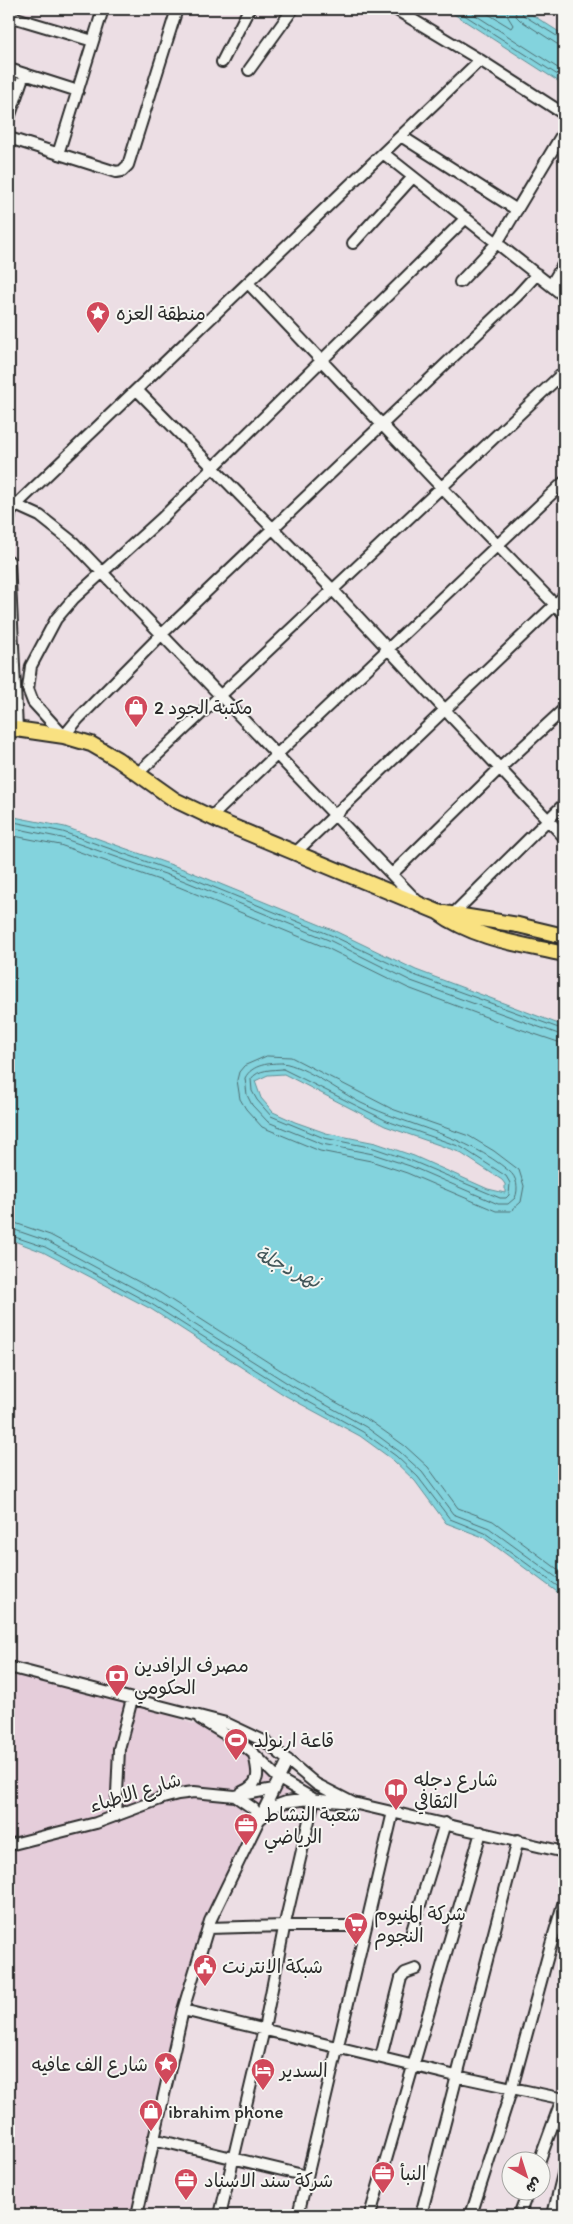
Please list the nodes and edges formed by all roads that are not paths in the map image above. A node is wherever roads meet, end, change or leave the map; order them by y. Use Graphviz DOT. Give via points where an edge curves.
graph roads {
  1 [pos="104,9"];
  2 [pos="177,9"];
  3 [pos="249,9"];
  4 [pos="293,9"];
  5 [pos="395,9"];
  6 [pos="9,16"];
  7 [pos="93,41"];
  8 [pos="480,60"];
  9 [pos="222,62"];
  10 [pos="9,69"];
  11 [pos="249,70"];
  12 [pos="24,74"];
  13 [pos="78,92"];
  14 [pos="564,114"];
  15 [pos="9,118"];
  16 [pos="564,132"];
  17 [pos="401,136"];
  18 [pos="9,138"];
  19 [pos="383,153"];
  20 [pos="58,154"];
  21 [pos="414,177"];
  22 [pos="517,210"];
  23 [pos="466,218"];
  24 [pos="353,243"];
  25 [pos="497,243"];
  26 [pos="564,263"];
  27 [pos="537,274"];
  28 [pos="248,282"];
  29 [pos="460,282"];
  30 [pos="551,285"];
  31 [pos="564,296"];
  32 [pos="321,360"];
  33 [pos="564,372"];
  34 [pos="137,390"];
  35 [pos="382,425"];
  36 [pos="213,467"];
  37 [pos="564,482"];
  38 [pos="441,487"];
  39 [pos="12,504"];
  40 [pos="9,521"];
  41 [pos="273,528"];
  42 [pos="497,545"];
  43 [pos="9,561"];
  44 [pos="103,573"];
  45 [pos="332,589"];
  46 [pos="564,596"];
  47 [pos="556,604"];
  48 [pos="564,614"];
  49 [pos="162,634"];
  50 [pos="388,649"];
  51 [pos="220,694"];
  52 [pos="564,709"];
  53 [pos="444,710"];
  54 [pos="13,728"];
  55 [pos="64,736"];
  56 [pos="276,754"];
  57 [pos="499,769"];
  58 [pos="137,774"];
  59 [pos="564,804"];
  60 [pos="334,814"];
  61 [pos="211,817"];
  62 [pos="547,820"];
  63 [pos="564,837"];
  64 [pos="295,853"];
  65 [pos="392,874"];
  66 [pos="420,904"];
  67 [pos="438,912"];
  68 [pos="453,914"];
  69 [pos="564,936"];
  70 [pos="564,954"];
  71 [pos="9,1666"];
  72 [pos="132,1699"];
  73 [pos="192,1715"];
  74 [pos="254,1754"];
  75 [pos="288,1760"];
  76 [pos="279,1779"];
  77 [pos="274,1789"];
  78 [pos="235,1796"];
  79 [pos="314,1799"];
  80 [pos="353,1802"];
  81 [pos="393,1812"];
  82 [pos="116,1816"];
  83 [pos="260,1818"];
  84 [pos="445,1823"];
  85 [pos="481,1832"];
  86 [pos="518,1840"];
  87 [pos="9,1845"];
  88 [pos="564,1852"];
  89 [pos="564,1901"];
  90 [pos="285,1926"];
  91 [pos="365,1926"];
  92 [pos="208,1928"];
  93 [pos="412,1932"];
  94 [pos="416,1970"];
  95 [pos="183,2010"];
  96 [pos="264,2029"];
  97 [pos="336,2046"];
  98 [pos="381,2057"];
  99 [pos="413,2065"];
  100 [pos="456,2076"];
  101 [pos="512,2088"];
  102 [pos="563,2099"];
  103 [pos="153,2139"];
  104 [pos="543,2152"];
  105 [pos="233,2158"];
  106 [pos="564,2170"];
  107 [pos="307,2176"];
  108 [pos="524,2202"];
  109 [pos="136,2215"];
  110 [pos="220,2215"];
  111 [pos="298,2215"];
  112 [pos="370,2215"];
  113 [pos="421,2215"];
  114 [pos="471,2215"];
  115 [pos="519,2215"];
  116 [pos="553,2215"];
  1 -- 7 [label="street"];
  2 -- 20 [label="street" via="126,167 116,172"];
  3 -- 9 [label="street"];
  4 -- 11 [label="street"];
  5 -- 8 [label="street"];
  6 -- 7 [label="street"];
  7 -- 13 [label="street"];
  8 -- 14 [label="street"];
  8 -- 17 [label="street"];
  10 -- 12 [label="street"];
  12 -- 13 [label="street"];
  12 -- 15 [label="street"];
  13 -- 20 [label="street"];
  16 -- 22 [label="street"];
  17 -- 19 [label="street"];
  17 -- 22 [label="street"];
  18 -- 20 [label="street"];
  19 -- 21 [label="street"];
  19 -- 28 [label="street"];
  21 -- 23 [label="street"];
  21 -- 24 [label="street"];
  22 -- 25 [label="street"];
  23 -- 25 [label="street"];
  23 -- 32 [label="street"];
  25 -- 27 [label="street"];
  25 -- 29 [label="street"];
  26 -- 30 [label="street"];
  27 -- 30 [label="street"];
  27 -- 35 [label="street" via="518,296"];
  28 -- 32 [label="street"];
  28 -- 34 [label="street"];
  30 -- 31 [label="street"];
  32 -- 35 [label="street"];
  32 -- 36 [label="street"];
  33 -- 38 [label="street"];
  34 -- 36 [label="street"];
  34 -- 39 [label="street"];
  35 -- 38 [label="street"];
  35 -- 41 [label="street"];
  36 -- 41 [label="street"];
  36 -- 44 [label="street"];
  37 -- 42 [label="street"];
  38 -- 42 [label="street"];
  38 -- 45 [label="street"];
  39 -- 40 [label="street"];
  39 -- 44 [label="street" via="40,516 56,528"];
  41 -- 45 [label="street"];
  41 -- 49 [label="street"];
  42 -- 47 [label="street"];
  42 -- 50 [label="street"];
  43 -- 54 [label="street"];
  44 -- 49 [label="street"];
  44 -- 55 [label="street" via="56,619 40,646 27,681 29,695 37,707"];
  45 -- 50 [label="street"];
  45 -- 51 [label="street"];
  46 -- 47 [label="street"];
  47 -- 48 [label="street"];
  47 -- 53 [label="street"];
  49 -- 51 [label="street"];
  49 -- 55 [label="street"];
  50 -- 53 [label="street"];
  50 -- 56 [label="street"];
  51 -- 56 [label="street"];
  51 -- 58 [label="street"];
  52 -- 57 [label="street"];
  53 -- 57 [label="street"];
  53 -- 60 [label="street"];
  54 -- 55 [label="main road"];
  55 -- 58 [label="main road" via="105,751"];
  56 -- 60 [label="street"];
  56 -- 61 [label="street"];
  57 -- 62 [label="street"];
  57 -- 65 [label="street"];
  58 -- 61 [label="main road" via="175,800"];
  59 -- 62 [label="street"];
  60 -- 64 [label="street"];
  60 -- 65 [label="street"];
  61 -- 64 [label="main road"];
  62 -- 63 [label="street"];
  62 -- 68 [label="street"];
  64 -- 66 [label="main road"];
  65 -- 66 [label="street"];
  66 -- 67 [label="main road"];
  67 -- 68 [label="main road"];
  67 -- 70 [label="main road" via="482,935"];
  68 -- 69 [label="main road"];
  71 -- 72 [label="street"];
  72 -- 73 [label="street"];
  72 -- 82 [label="street" via="119,1749"];
  73 -- 74 [label="street"];
  73 -- 75 [label="street" via="226,1723 256,1736"];
  74 -- 76 [label="street"];
  74 -- 78 [label="street" via="258,1776 254,1786"];
  75 -- 76 [label="street"];
  75 -- 80 [label="street" via="316,1784"];
  76 -- 77 [label="street"];
  76 -- 79 [label="street"];
  77 -- 78 [label="street, شارع الاطباء"];
  77 -- 83 [label="street"];
  78 -- 82 [label="street, شارع الاطباء" via="194,1792 178,1794"];
  78 -- 83 [label="street"];
  79 -- 80 [label="street"];
  79 -- 83 [label="street" via="274,1806"];
  79 -- 90 [label="street"];
  80 -- 81 [label="street"];
  81 -- 84 [label="street"];
  81 -- 91 [label="street"];
  82 -- 87 [label="street, شارع الاطباء"];
  83 -- 92 [label="street"];
  84 -- 85 [label="street"];
  84 -- 93 [label="street"];
  85 -- 86 [label="street"];
  85 -- 99 [label="street"];
  86 -- 88 [label="street"];
  86 -- 100 [label="street"];
  89 -- 101 [label="street"];
  90 -- 91 [label="street"];
  90 -- 92 [label="street"];
  90 -- 96 [label="street"];
  91 -- 97 [label="street"];
  92 -- 95 [label="street"];
  94 -- 98 [label="street" via="405,1973 401,1978"];
  95 -- 96 [label="street"];
  95 -- 103 [label="street"];
  96 -- 97 [label="street"];
  96 -- 105 [label="street"];
  97 -- 98 [label="street"];
  97 -- 107 [label="street"];
  98 -- 99 [label="street"];
  99 -- 100 [label="street"];
  99 -- 112 [label="street"];
  100 -- 101 [label="street"];
  100 -- 113 [label="street"];
  101 -- 102 [label="street"];
  101 -- 114 [label="street"];
  102 -- 104 [label="street"];
  103 -- 105 [label="street"];
  103 -- 109 [label="street"];
  105 -- 107 [label="street"];
  105 -- 110 [label="street"];
  106 -- 116 [label="street"];
  107 -- 111 [label="street"];
  108 -- 115 [label="street"];
}
